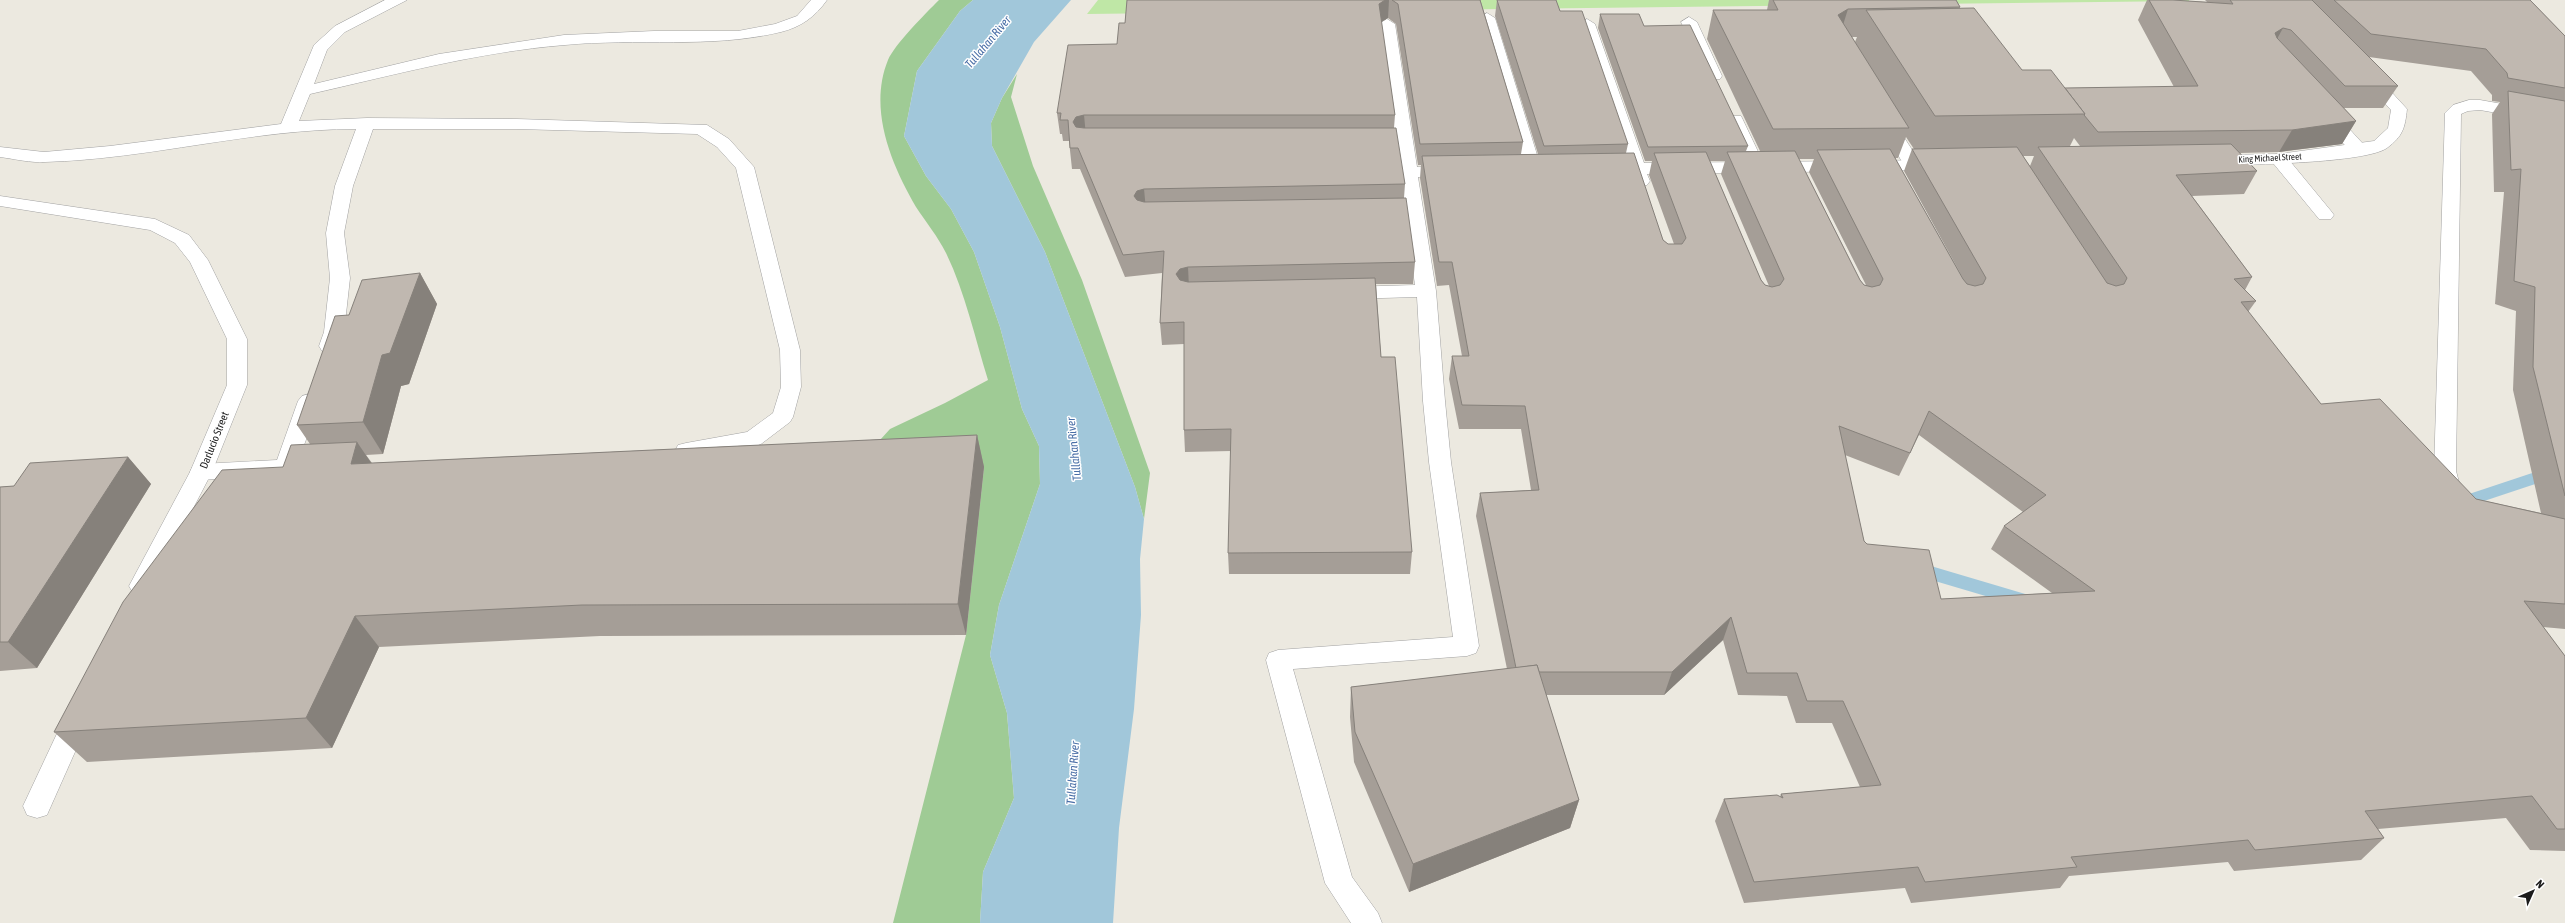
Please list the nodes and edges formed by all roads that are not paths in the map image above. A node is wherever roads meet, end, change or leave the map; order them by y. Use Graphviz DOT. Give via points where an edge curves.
graph roads {
  1 [pos="400,0"];
  2 [pos="819,0"];
  3 [pos="378,3"];
  4 [pos="1486,18"];
  5 [pos="1689,22"];
  6 [pos="1387,24"];
  7 [pos="1587,24"];
  8 [pos="2353,62"];
  9 [pos="1720,88"];
  10 [pos="303,91"];
  11 [pos="2313,100"];
  12 [pos="1876,105"];
  13 [pos="1730,109"];
  14 [pos="2565,120"];
  15 [pos="367,124"];
  16 [pos="288,128"];
  17 [pos="2359,150"];
  18 [pos="0,152"];
  19 [pos="2279,159"];
  20 [pos="2201,161"];
  21 [pos="1889,165"];
  22 [pos="1913,165"];
  23 [pos="1952,165"];
  24 [pos="1757,167"];
  25 [pos="1637,169"];
  26 [pos="1592,170"];
  27 [pos="1471,171"];
  28 [pos="1532,171"];
  29 [pos="1410,172"];
  30 [pos="1900,186"];
  31 [pos="1647,198"];
  32 [pos="0,201"];
  33 [pos="2325,215"];
  34 [pos="1426,291"];
  35 [pos="1331,293"];
  36 [pos="323,362"];
  37 [pos="315,385"];
  38 [pos="671,453"];
  39 [pos="332,465"];
  40 [pos="285,467"];
  41 [pos="201,472"];
  42 [pos="2472,507"];
  43 [pos="131,606"];
  44 [pos="86,698"];
  45 [pos="37,806"];
  46 [pos="1368,923"];
  1 -- 3 [label="street"];
  2 -- 10 [label="street" via="802,19 779,28 745,35 564,40 439,59"];
  3 -- 10 [label="street" via="340,29 320,48"];
  4 -- 28 [label="street"];
  5 -- 9 [label="street"];
  6 -- 29 [label="street" via="1398,143"];
  7 -- 25 [label="street"];
  8 -- 17 [label="street, King Michael Street" via="2399,109 2396,130 2380,145"];
  10 -- 16 [label="street"];
  11 -- 17 [label="street"];
  12 -- 22 [label="street"];
  13 -- 24 [label="street"];
  14 -- 42 [label="street" via="2480,105 2466,105 2453,113 2445,471 2449,485 2461,500"];
  15 -- 16 [label="street" via="319,124"];
  15 -- 36 [label="street" via="344,186 335,233 340,278 334,332"];
  15 -- 38 [label="street" via="517,124 701,129 723,143 745,167 790,350 791,386 782,417 753,439 709,449"];
  16 -- 18 [label="street" via="44,157"];
  17 -- 19 [label="street, King Michael Street"];
  19 -- 20 [label="street, King Michael Street"];
  19 -- 33 [label="street"];
  21 -- 22 [label="street"];
  21 -- 24 [label="street" via="1800,174"];
  21 -- 30 [label="street"];
  22 -- 23 [label="street"];
  24 -- 25 [label="street" via="1711,175"];
  25 -- 26 [label="street"];
  25 -- 31 [label="street"];
  27 -- 29 [label="street"];
  29 -- 34 [label="street" via="1406,212"];
  32 -- 41 [label="street, Darlucio Street" via="155,225 182,239 199,260 237,339 237,385"];
  34 -- 35 [label="street"];
  34 -- 46 [label="street" via="1440,462 1467,646 1278,660 1339,882"];
  37 -- 40 [label="street"];
  39 -- 40 [label="street"];
  40 -- 41 [label="street"];
  41 -- 43 [label="street, Darlucio Street"];
  44 -- 45 [label="street"];
}
